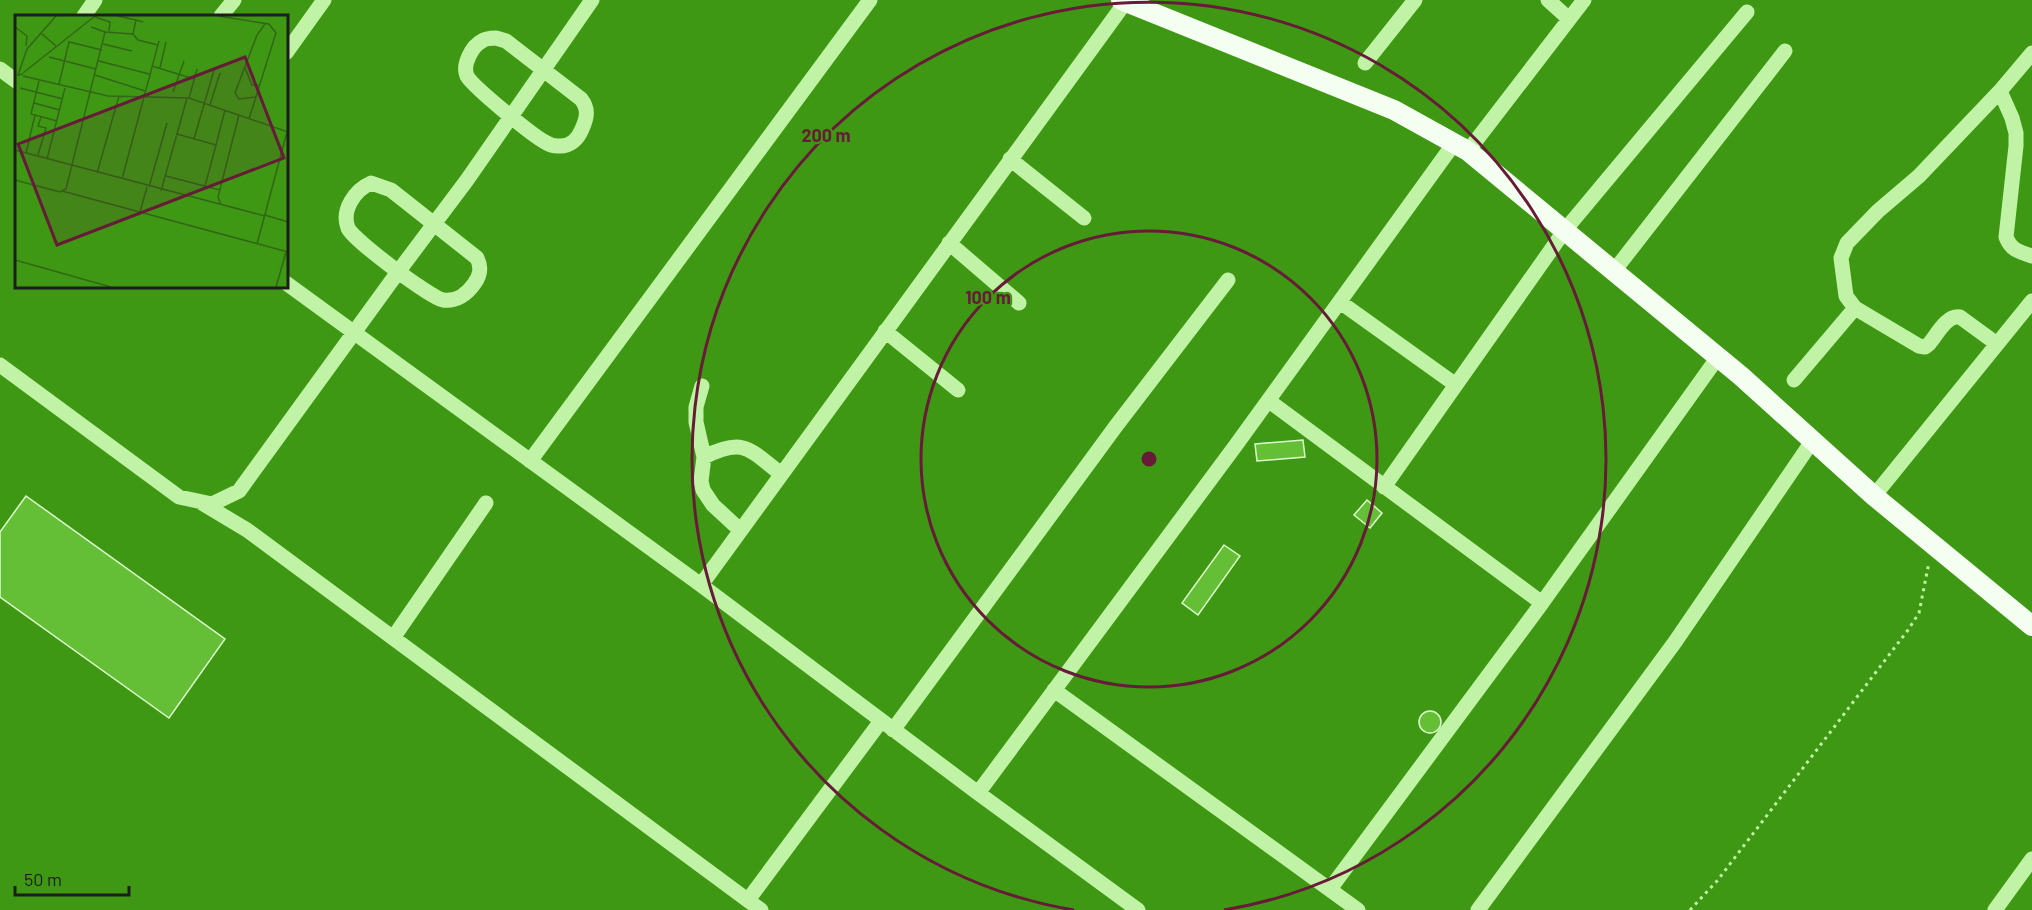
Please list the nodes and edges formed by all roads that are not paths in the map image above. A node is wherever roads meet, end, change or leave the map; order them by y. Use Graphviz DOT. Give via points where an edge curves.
graph roads {
  1 [pos="95,0"];
  2 [pos="234,0"];
  3 [pos="324,0"];
  4 [pos="592,0"];
  5 [pos="870,0"];
  6 [pos="1415,0"];
  7 [pos="1548,0"];
  8 [pos="1584,0"];
  9 [pos="1124,1"];
  10 [pos="1748,12"];
  11 [pos="85,15"];
  12 [pos="223,15"];
  13 [pos="1569,19"];
  14 [pos="288,50"];
  15 [pos="1785,51"];
  16 [pos="2032,53"];
  17 [pos="1365,63"];
  18 [pos="0,69"];
  19 [pos="543,70"];
  20 [pos="15,80"];
  21 [pos="2000,91"];
  22 [pos="511,116"];
  23 [pos="1461,147"];
  24 [pos="1010,159"];
  25 [pos="1084,218"];
  26 [pos="433,224"];
  27 [pos="1565,230"];
  28 [pos="949,243"];
  29 [pos="2032,256"];
  30 [pos="1614,271"];
  31 [pos="398,272"];
  32 [pos="1228,280"];
  33 [pos="288,284"];
  34 [pos="2032,301"];
  35 [pos="1340,302"];
  36 [pos="1019,303"];
  37 [pos="1855,308"];
  38 [pos="885,331"];
  39 [pos="354,332"];
  40 [pos="1997,344"];
  41 [pos="1718,357"];
  42 [pos="0,365"];
  43 [pos="1794,380"];
  44 [pos="1456,385"];
  45 [pos="702,386"];
  46 [pos="958,390"];
  47 [pos="1269,401"];
  48 [pos="1813,440"];
  49 [pos="704,457"];
  50 [pos="530,461"];
  51 [pos="781,474"];
  52 [pos="1384,487"];
  53 [pos="1874,496"];
  54 [pos="202,503"];
  55 [pos="486,503"];
  56 [pos="740,530"];
  57 [pos="700,585"];
  58 [pos="1542,603"];
  59 [pos="2032,626"];
  60 [pos="393,638"];
  61 [pos="1054,690"];
  62 [pos="887,725"];
  63 [pos="978,793"];
  64 [pos="2032,859"];
  65 [pos="1330,890"];
  66 [pos="748,900"];
  67 [pos="761,910"];
  68 [pos="1138,910"];
  69 [pos="1358,910"];
  70 [pos="1478,910"];
  71 [pos="1995,910"];
  1 -- 11 [label="street"];
  2 -- 12 [label="street"];
  3 -- 14 [label="street"];
  4 -- 19 [label="street"];
  5 -- 50 [label="street"];
  6 -- 17 [label="street"];
  7 -- 13 [label="street"];
  8 -- 13 [label="street"];
  9 -- 23 [label="main road" via="1394,110"];
  9 -- 24 [label="street"];
  10 -- 27 [label="street"];
  13 -- 23 [label="street"];
  15 -- 30 [label="street"];
  16 -- 21 [label="street"];
  18 -- 20 [label="street"];
  19 -- 22 [label="street"];
  19 -- 22 [label="street" via="586,105 581,131 568,146 557,146 544,142"];
  19 -- 22 [label="street" via="506,41 484,39 477,44 469,56 467,76"];
  21 -- 29 [label="street" via="2016,133 2006,237 2015,251"];
  21 -- 37 [label="street" via="1919,177 1847,243 1841,258 1846,297"];
  22 -- 26 [label="street"];
  23 -- 27 [label="main road"];
  23 -- 35 [label="street"];
  24 -- 25 [label="street"];
  24 -- 28 [label="street"];
  26 -- 31 [label="street"];
  26 -- 31 [label="street" via="477,258 480,271 470,290 460,298 441,300"];
  26 -- 31 [label="street" via="379,185 371,183 357,193 345,216 351,233"];
  27 -- 30 [label="main road"];
  27 -- 44 [label="street"];
  28 -- 36 [label="street"];
  28 -- 38 [label="street"];
  30 -- 41 [label="main road"];
  31 -- 39 [label="street"];
  32 -- 62 [label="street"];
  33 -- 39 [label="street"];
  34 -- 40 [label="street"];
  35 -- 44 [label="street"];
  35 -- 47 [label="street"];
  37 -- 40 [label="street" via="1919,346 1929,344 1954,316"];
  37 -- 43 [label="street"];
  38 -- 46 [label="street"];
  38 -- 51 [label="street"];
  39 -- 50 [label="street"];
  39 -- 54 [label="street" via="239,491 212,504"];
  40 -- 53 [label="street"];
  41 -- 48 [label="main road"];
  41 -- 58 [label="street"];
  42 -- 54 [label="street" via="179,497"];
  44 -- 52 [label="street"];
  45 -- 49 [label="street" via="696,422"];
  47 -- 52 [label="street"];
  47 -- 61 [label="street"];
  48 -- 53 [label="main road"];
  48 -- 70 [label="street" via="1675,642"];
  49 -- 51 [label="street" via="719,449 740,447"];
  49 -- 56 [label="street" via="703,490"];
  50 -- 57 [label="street"];
  51 -- 56 [label="street"];
  52 -- 58 [label="street"];
  53 -- 59 [label="main road"];
  54 -- 60 [label="street" via="247,530"];
  55 -- 60 [label="street"];
  56 -- 57 [label="street"];
  57 -- 62 [label="street"];
  58 -- 65 [label="street"];
  60 -- 66 [label="street"];
  61 -- 63 [label="street"];
  61 -- 65 [label="street"];
  62 -- 63 [label="street"];
  62 -- 66 [label="street"];
  63 -- 68 [label="street"];
  64 -- 71 [label="street"];
  65 -- 69 [label="street"];
  66 -- 67 [label="street"];
}
